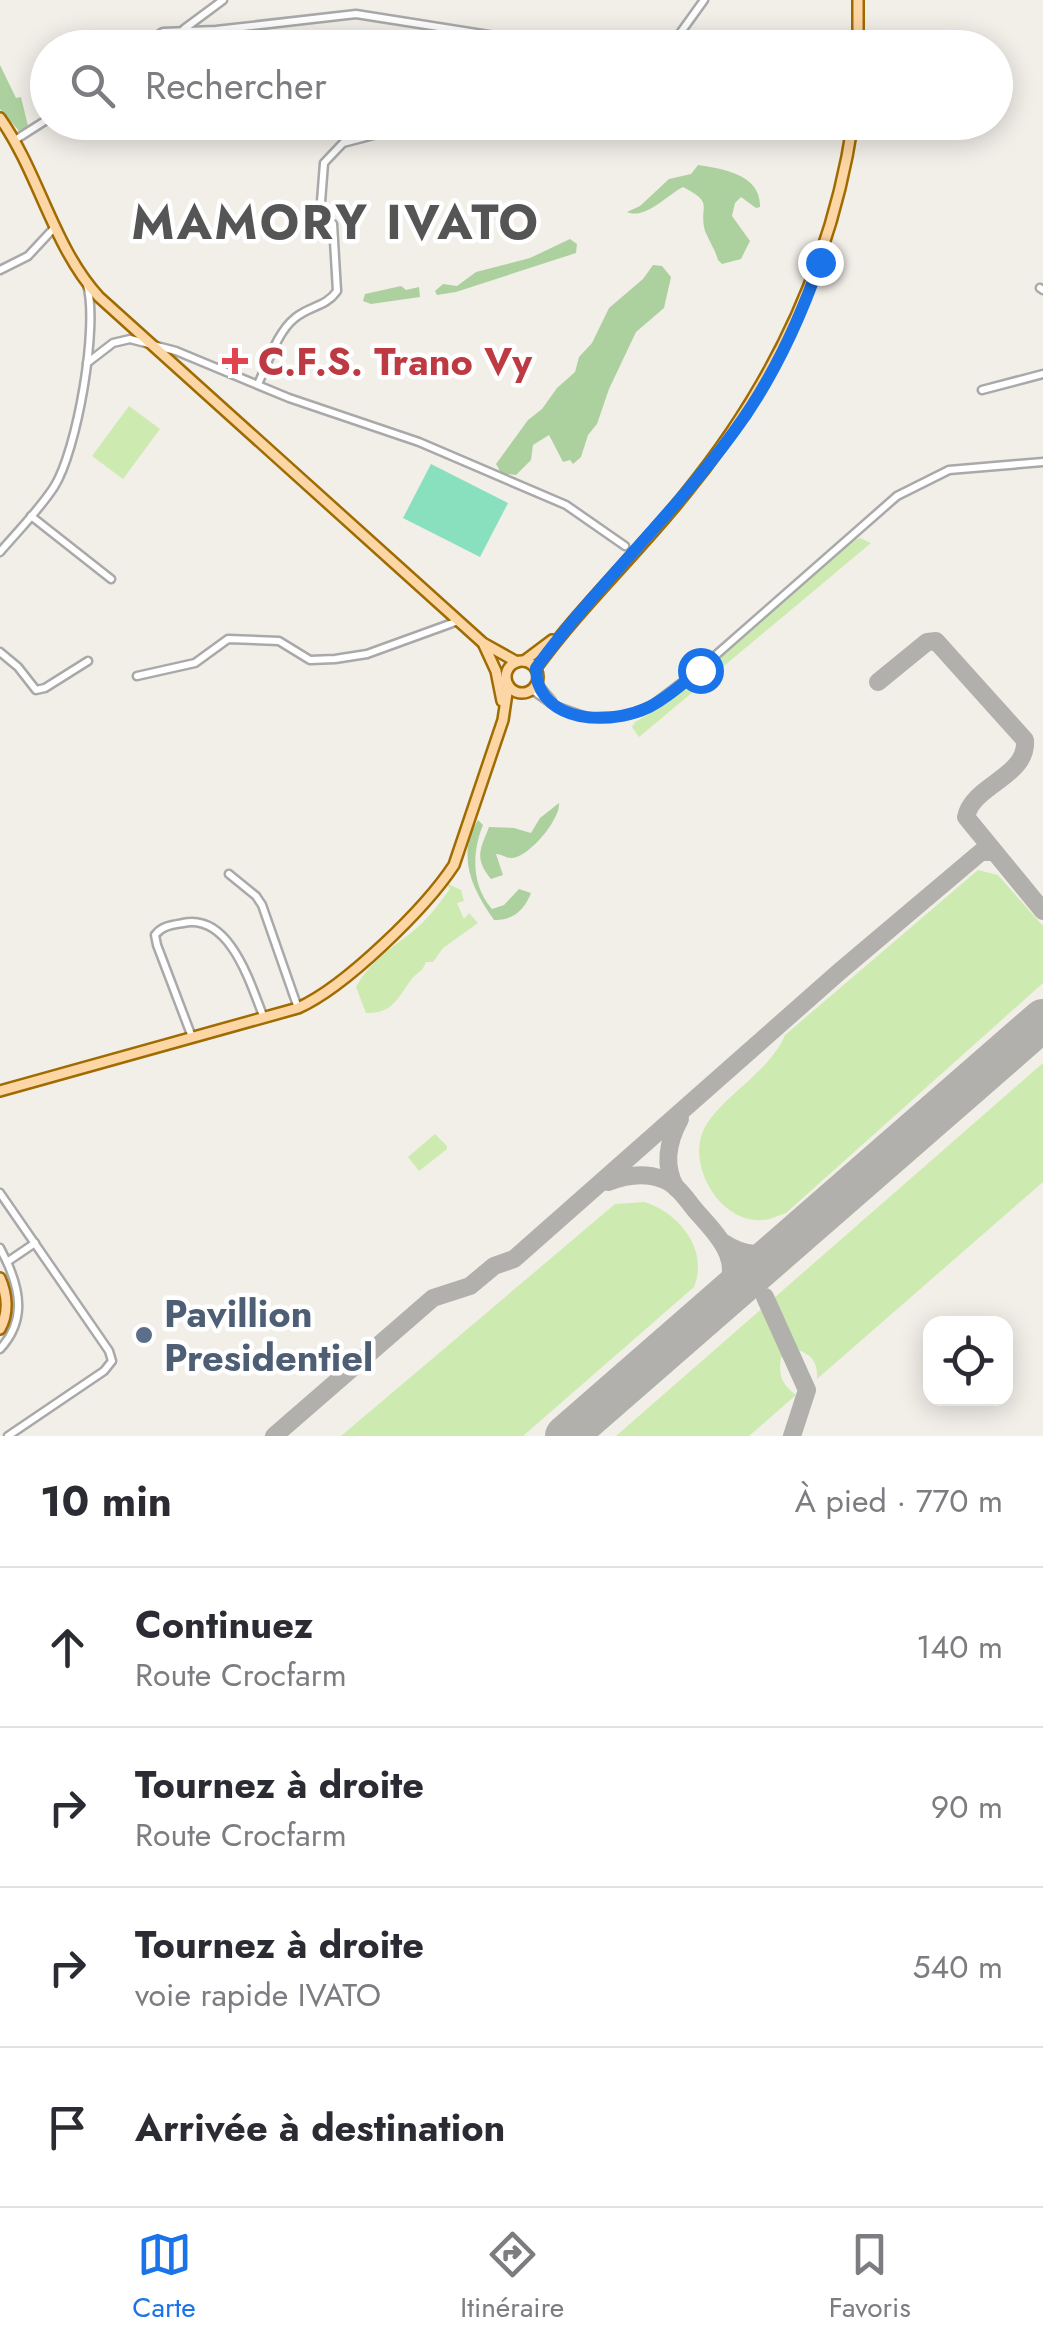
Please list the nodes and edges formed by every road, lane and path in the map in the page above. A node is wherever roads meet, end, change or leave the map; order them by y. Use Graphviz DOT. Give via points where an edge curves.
graph roads {
  1 [pos="223,0"];
  2 [pos="704,0"];
  3 [pos="858,0"];
  4 [pos="184,30"];
  5 [pos="216,30"];
  6 [pos="216,30"];
  7 [pos="459,30"];
  8 [pos="682,30"];
  9 [pos="858,30"];
  10 [pos="0,118"];
  11 [pos="30,129"];
  12 [pos="13,137"];
  13 [pos="354,140"];
  14 [pos="850,140"];
  15 [pos="0,141"];
  16 [pos="320,215"];
  17 [pos="334,224"];
  18 [pos="56,226"];
  19 [pos="0,270"];
  20 [pos="86,284"];
  21 [pos="146,342"];
  22 [pos="87,362"];
  23 [pos="1043,374"];
  24 [pos="258,384"];
  25 [pos="982,390"];
  26 [pos="1043,462"];
  27 [pos="30,516"];
  28 [pos="625,546"];
  29 [pos="0,551"];
  30 [pos="111,579"];
  31 [pos="458,621"];
  32 [pos="562,632"];
  33 [pos="482,643"];
  34 [pos="0,652"];
  35 [pos="88,660"];
  36 [pos="520,661"];
  37 [pos="536,668"];
  38 [pos="137,676"];
  39 [pos="507,682"];
  40 [pos="535,686"];
  41 [pos="520,694"];
  42 [pos="503,720"];
  43 [pos="229,874"];
  44 [pos="298,1008"];
  45 [pos="264,1018"];
  46 [pos="192,1037"];
  47 [pos="0,1091"];
  48 [pos="0,1193"];
  49 [pos="36,1243"];
  50 [pos="0,1248"];
  51 [pos="7,1262"];
  52 [pos="0,1278"];
  53 [pos="0,1329"];
  54 [pos="0,1349"];
  55 [pos="8,1436"];
  1 -- 4 [label="street"];
  2 -- 8 [label="street"];
  3 -- 9 [label="main road"];
  4 -- 5 [label="street"];
  6 -- 7 [label="street" via="356,14"];
  10 -- 12 [label="main road"];
  11 -- 12 [label="street"];
  12 -- 15 [label="street"];
  12 -- 18 [label="main road"];
  13 -- 16 [label="street" via="324,163"];
  14 -- 32 [label="main road" via="811,286 751,406 684,496"];
  17 -- 24 [label="street" via="337,291 287,326"];
  18 -- 19 [label="street" via="28,256"];
  18 -- 20 [label="main road"];
  20 -- 21 [label="main road"];
  20 -- 22 [label="street" via="92,307"];
  21 -- 22 [label="street" via="120,340"];
  21 -- 24 [label="street"];
  21 -- 31 [label="main road"];
  22 -- 27 [label="street" via="63,466"];
  23 -- 25 [label="street"];
  24 -- 28 [label="street" via="566,505"];
  26 -- 40 [label="street" via="949,470 897,496 650,707 589,718 556,706"];
  27 -- 29 [label="street"];
  27 -- 30 [label="street"];
  31 -- 33 [label="main road"];
  31 -- 38 [label="street" via="335,659 310,660 279,641 228,638 196,664"];
  32 -- 36 [label="main road"];
  32 -- 37 [label="main road"];
  33 -- 36 [label="main road"];
  33 -- 39 [label="main road"];
  33 -- 42 [label="main road" via="496,671"];
  34 -- 35 [label="street" via="36,690"];
  36 -- 37 [label="main road"];
  36 -- 39 [label="main road" via="506,672"];
  37 -- 40 [label="main road"];
  39 -- 41 [label="main road"];
  39 -- 42 [label="main road"];
  40 -- 41 [label="main road"];
  41 -- 42 [label="main road"];
  42 -- 44 [label="main road" via="442,883 330,989"];
  43 -- 44 [label="street" via="262,906"];
  44 -- 45 [label="main road"];
  45 -- 46 [label="main road"];
  45 -- 46 [label="street" via="237,955 212,927 196,920 164,927 155,935 157,945"];
  46 -- 47 [label="main road"];
  48 -- 49 [label="street"];
  49 -- 51 [label="street"];
  49 -- 55 [label="street" via="112,1361"];
  50 -- 51 [label="street"];
  51 -- 54 [label="street" via="19,1309"];
  52 -- 53 [label="main road" via="6,1312"];
}
